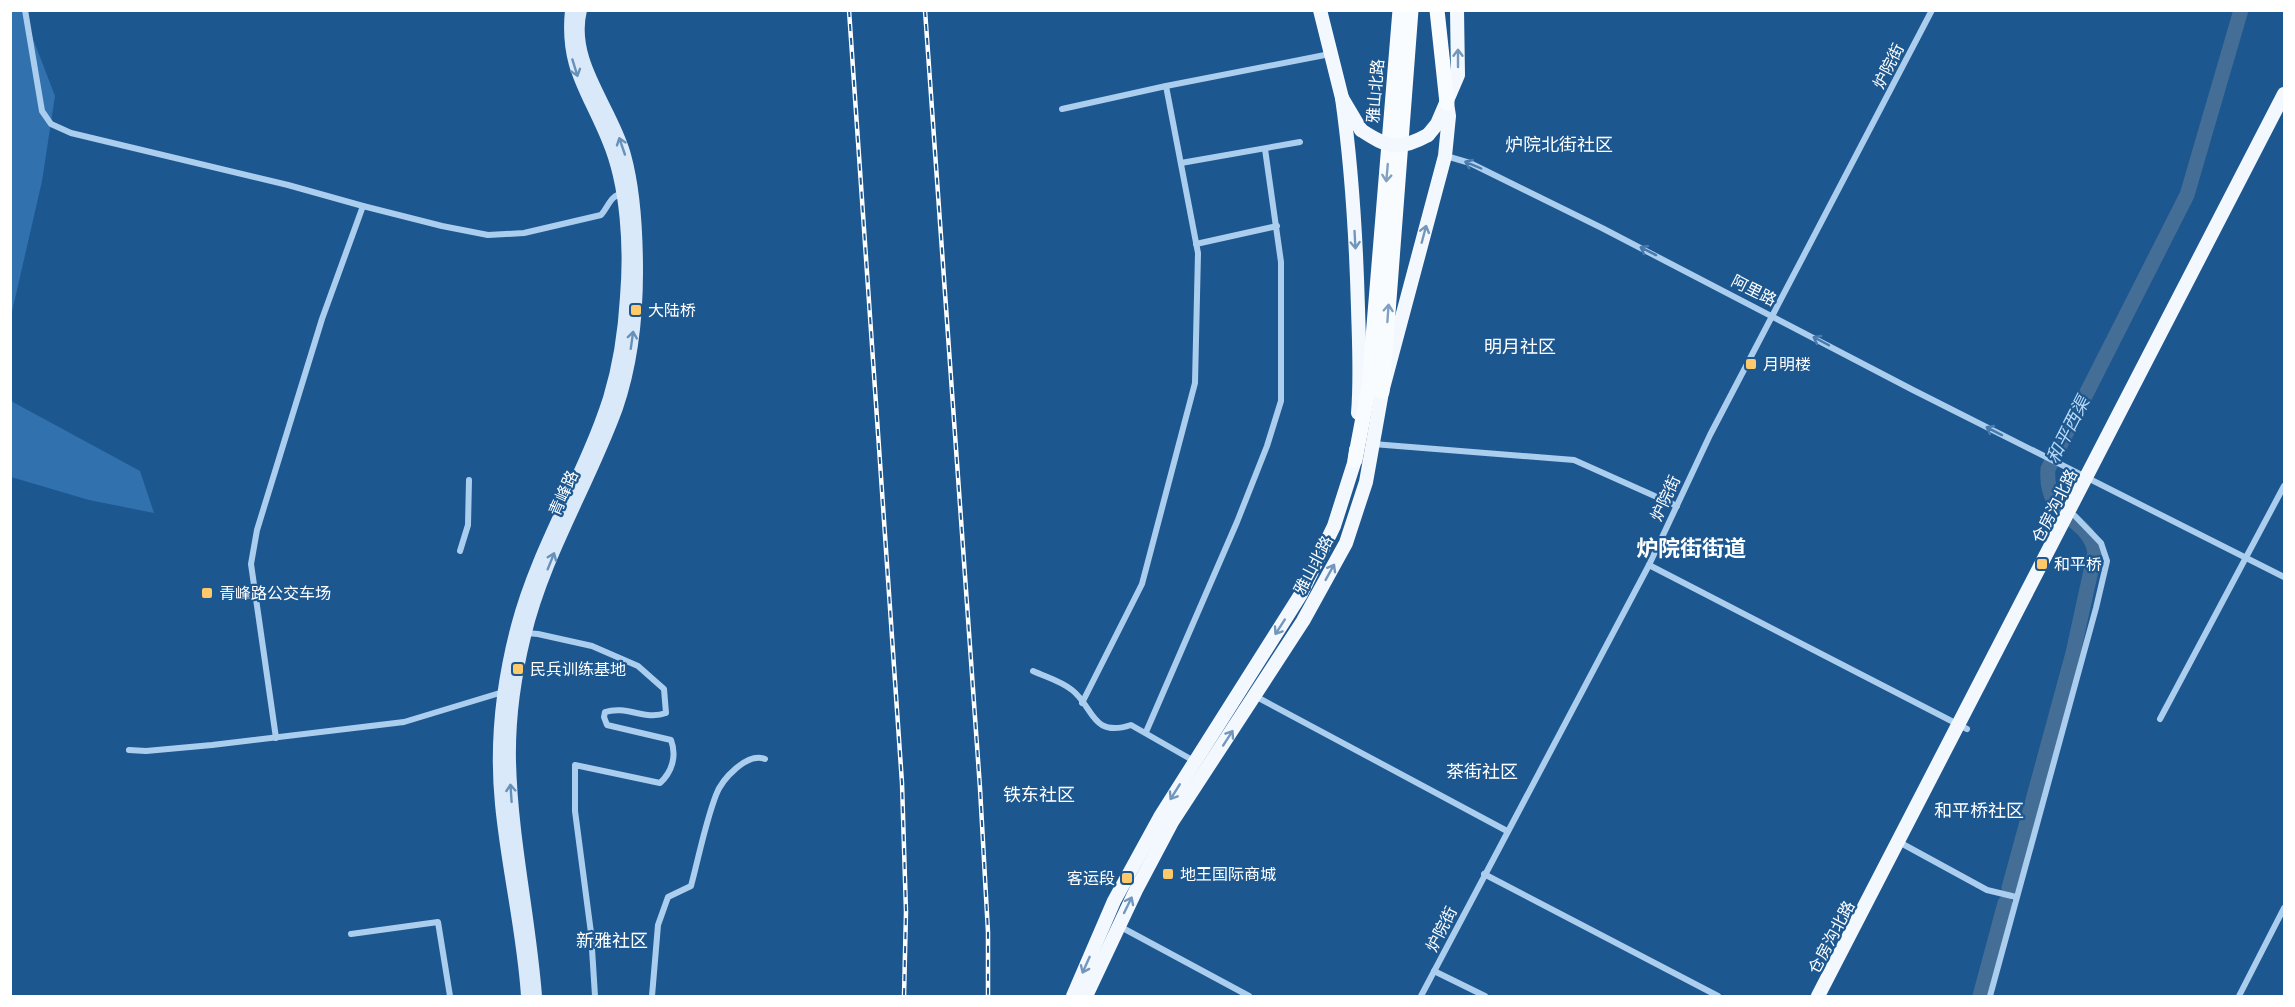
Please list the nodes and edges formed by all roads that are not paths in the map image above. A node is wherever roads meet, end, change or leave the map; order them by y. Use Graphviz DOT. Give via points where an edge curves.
graph roads {
  1 [pos="25,10"];
  2 [pos="571,10"];
  3 [pos="581,10"];
  4 [pos="1320,10"];
  5 [pos="1400,10"];
  6 [pos="1412,10"];
  7 [pos="1437,10"];
  8 [pos="1457,10"];
  9 [pos="1932,10"];
  10 [pos="1331,54"];
  11 [pos="1166,86"];
  12 [pos="2284,94"];
  13 [pos="1342,98"];
  14 [pos="1447,103"];
  15 [pos="1062,109"];
  16 [pos="2284,114"];
  17 [pos="1300,142"];
  18 [pos="1265,149"];
  19 [pos="1445,156"];
  20 [pos="1181,163"];
  21 [pos="627,194"];
  22 [pos="363,206"];
  23 [pos="1277,226"];
  24 [pos="1197,244"];
  25 [pos="1773,315"];
  26 [pos="1382,392"];
  27 [pos="1373,444"];
  28 [pos="1355,460"];
  29 [pos="2091,478"];
  30 [pos="469,480"];
  31 [pos="2284,486"];
  32 [pos="1677,506"];
  33 [pos="2071,518"];
  34 [pos="460,551"];
  35 [pos="2248,558"];
  36 [pos="1649,565"];
  37 [pos="2284,576"];
  38 [pos="526,633"];
  39 [pos="1033,672"];
  40 [pos="1241,688"];
  41 [pos="509,692"];
  42 [pos="1255,696"];
  43 [pos="1082,703"];
  44 [pos="2160,719"];
  45 [pos="1963,728"];
  46 [pos="1146,732"];
  47 [pos="276,738"];
  48 [pos="129,750"];
  49 [pos="765,759"];
  50 [pos="1194,761"];
  51 [pos="1507,831"];
  52 [pos="1903,844"];
  53 [pos="1484,874"];
  54 [pos="2016,897"];
  55 [pos="2284,908"];
  56 [pos="1118,926"];
  57 [pos="351,934"];
  58 [pos="1434,971"];
  59 [pos="450,996"];
  60 [pos="527,996"];
  61 [pos="536,996"];
  62 [pos="595,996"];
  63 [pos="652,996"];
  64 [pos="1073,996"];
  65 [pos="1086,996"];
  66 [pos="1249,996"];
  67 [pos="1421,996"];
  68 [pos="1485,996"];
  69 [pos="1718,996"];
  70 [pos="1818,996"];
  71 [pos="1828,996"];
  72 [pos="1990,996"];
  73 [pos="2239,996"];
  1 -- 22 [label="street" via="42,111 51,124 71,133"];
  2 -- 21 [label="main road, 青峰路, one-way" via="569,39 578,80 609,142"];
  21 -- 3 [label="main road, 青峰路, one-way" via="620,138 581,50"];
  4 -- 10 [label="main road"];
  5 -- 28 [label="highway, 雅山北路, one-way" via="1369,386"];
  26 -- 6 [label="highway, one-way"];
  7 -- 14 [label="highway"];
  14 -- 8 [label="main road, one-way" via="1458,75"];
  9 -- 25 [label="street, 炉院街"];
  10 -- 11 [label="street"];
  10 -- 13 [label="main road"];
  11 -- 15 [label="street"];
  11 -- 20 [label="street"];
  12 -- 29 [label="main road, 仓房沟北路"];
  13 -- 14 [label="main road, bridge" via="1361,130 1377,141 1398,146 1428,135"];
  13 -- 28 [label="main road, 雅山北路, one-way" via="1351,157 1357,278 1360,387"];
  14 -- 19 [label="main road, 雅山北路"];
  16 -- 29 [label="main road, 仓房沟北路"];
  17 -- 18 [label="street"];
  18 -- 20 [label="street"];
  18 -- 23 [label="street"];
  25 -- 19 [label="street, 阿里路, one-way" via="1470,163"];
  26 -- 19 [label="main road, 雅山北路, one-way"];
  20 -- 24 [label="street"];
  21 -- 22 [label="street" via="611,199 601,215 524,233 488,235"];
  38 -- 21 [label="main road, 青峰路, one-way" via="547,570 610,425 628,366 637,294"];
  21 -- 41 [label="main road, 青峰路" via="627,293 619,359 599,425 530,584 516,628"];
  22 -- 47 [label="street" via="322,319 257,530 251,564"];
  23 -- 24 [label="street"];
  23 -- 46 [label="street" via="1281,262 1281,401 1237,522"];
  24 -- 43 [label="street" via="1196,383 1142,584"];
  29 -- 25 [label="street, 阿里路, one-way"];
  25 -- 32 [label="street, 炉院街"];
  26 -- 27 [label="main road, 雅山北路"];
  27 -- 32 [label="street" via="1574,460"];
  42 -- 27 [label="main road, 雅山北路, one-way" via="1346,543 1366,482"];
  28 -- 40 [label="main road, 雅山北路, one-way" via="1334,526 1301,594"];
  29 -- 33 [label="main road, 仓房沟北路"];
  29 -- 35 [label="street, 阿里路"];
  30 -- 34 [label="street" via="468,525"];
  31 -- 35 [label="street"];
  32 -- 36 [label="street, 炉院街"];
  33 -- 45 [label="main road, 仓房沟北路"];
  33 -- 54 [label="street" via="2101,543 2107,561"];
  35 -- 37 [label="street, 阿里路"];
  35 -- 44 [label="street"];
  36 -- 45 [label="street"];
  36 -- 51 [label="street, 炉院街"];
  38 -- 41 [label="main road, 青峰路"];
  38 -- 62 [label="street" via="592,646 638,666 664,689 666,713 656,717 615,709 605,712 604,717 607,725 671,741 674,761 665,779 660,783 575,765 575,811"];
  39 -- 43 [label="street" via="1073,691"];
  40 -- 42 [label="street"];
  40 -- 50 [label="main road, 雅山北路"];
  41 -- 47 [label="street" via="404,722"];
  41 -- 60 [label="main road, 青峰路" via="499,743 501,802"];
  61 -- 41 [label="main road, 青峰路, one-way" via="513,818"];
  42 -- 51 [label="street"];
  56 -- 42 [label="main road, 雅山北路, one-way" via="1172,822"];
  43 -- 46 [label="street" via="1105,726 1119,729 1131,725"];
  45 -- 52 [label="main road, 仓房沟北路"];
  46 -- 50 [label="street"];
  47 -- 48 [label="street"];
  49 -- 63 [label="street" via="750,758 740,764 717,792 691,886 668,897 658,925"];
  50 -- 64 [label="main road, 雅山北路, one-way" via="1114,901"];
  51 -- 53 [label="street, 炉院街"];
  52 -- 54 [label="street" via="1987,890"];
  52 -- 70 [label="main road, 仓房沟北路"];
  52 -- 71 [label="main road, 仓房沟北路"];
  53 -- 58 [label="street, 炉院街"];
  53 -- 69 [label="street"];
  54 -- 72 [label="street"];
  55 -- 73 [label="street"];
  56 -- 65 [label="main road, 雅山北路"];
  56 -- 66 [label="street"];
  57 -- 59 [label="street" via="438,922"];
  58 -- 67 [label="street, 炉院街"];
  58 -- 68 [label="street"];
}
